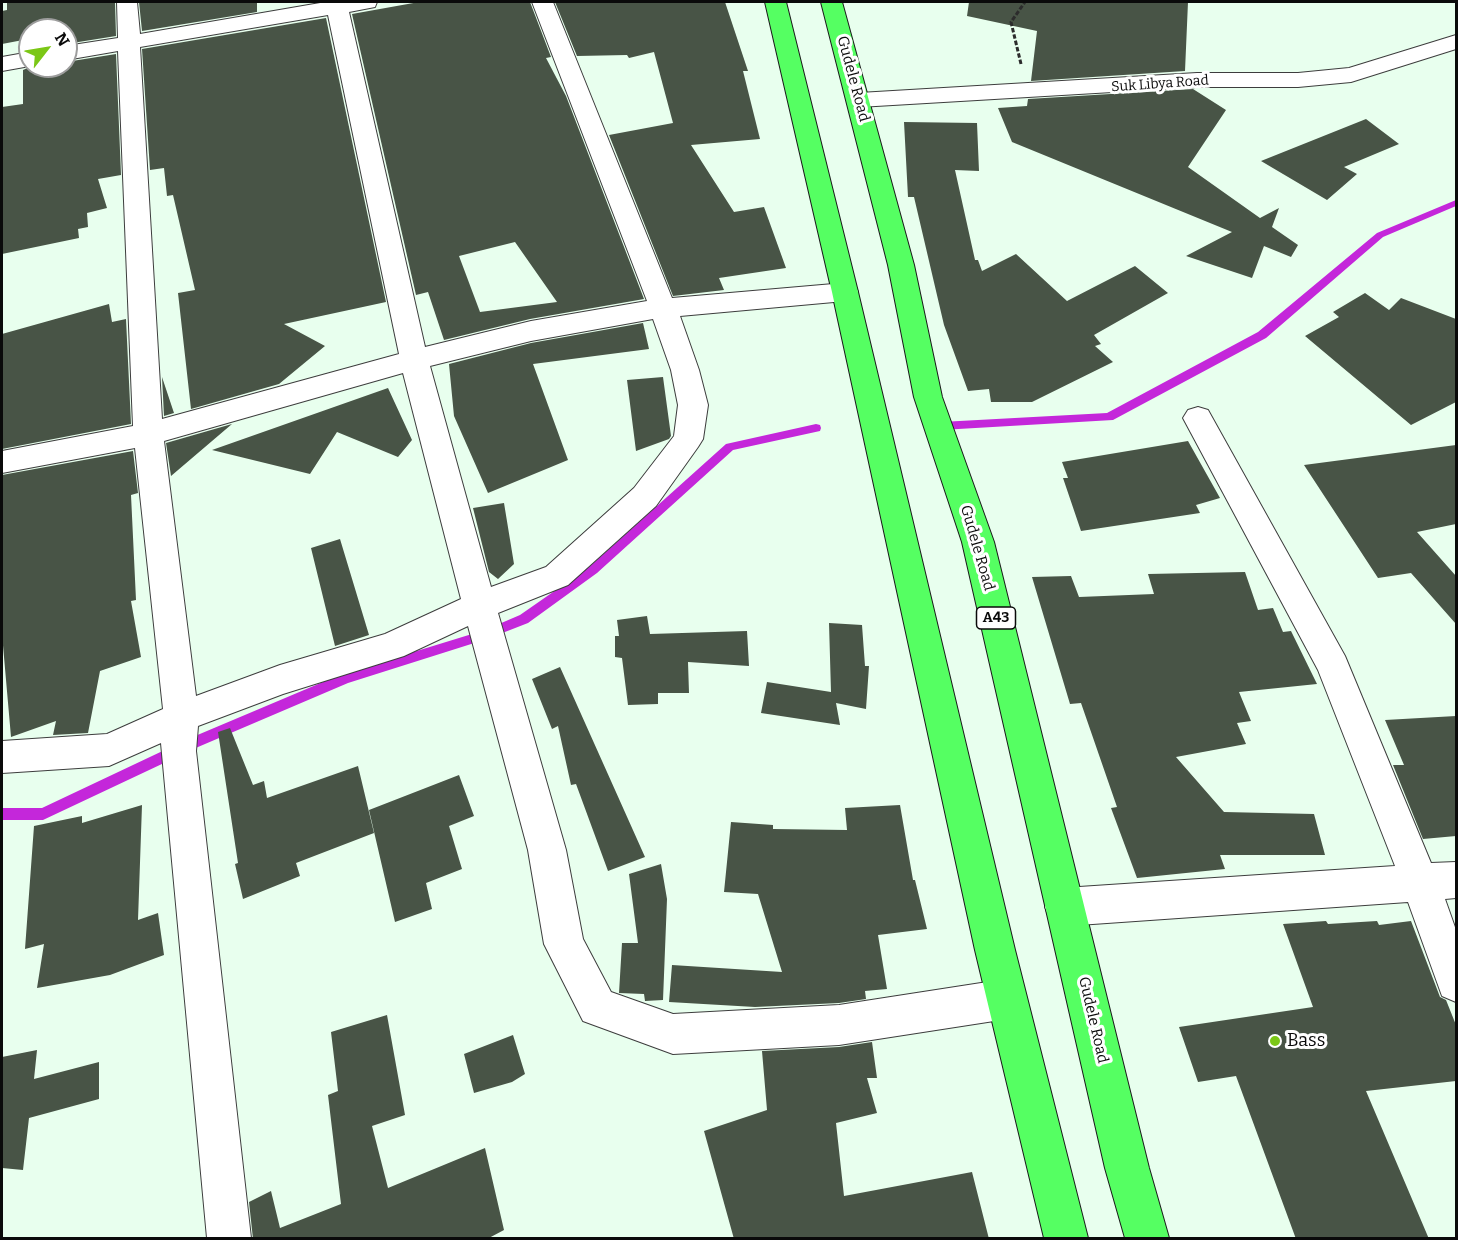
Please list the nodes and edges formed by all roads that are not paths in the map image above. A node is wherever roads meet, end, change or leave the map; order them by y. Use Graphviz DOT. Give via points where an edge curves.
graph roads {
  1 [pos="127,2"];
  2 [pos="367,2"];
  3 [pos="542,2"];
  4 [pos="775,2"];
  5 [pos="831,2"];
  6 [pos="336,4"];
  7 [pos="1456,42"];
  8 [pos="129,43"];
  9 [pos="78,51"];
  10 [pos="18,61"];
  11 [pos="2,64"];
  12 [pos="859,100"];
  13 [pos="845,292"];
  14 [pos="663,309"];
  15 [pos="414,360"];
  16 [pos="1198,418"];
  17 [pos="148,434"];
  18 [pos="2,462"];
  19 [pos="479,606"];
  20 [pos="181,717"];
  21 [pos="2,757"];
  22 [pos="1438,881"];
  23 [pos="1065,907"];
  24 [pos="1456,982"];
  25 [pos="1007,999"];
  26 [pos="229,1239"];
  27 [pos="1066,1239"];
  28 [pos="1147,1239"];
  1 -- 8 [label="street"];
  2 -- 6 [label="street"];
  3 -- 14 [label="street"];
  4 -- 13 [label="highway"];
  5 -- 12 [label="highway, Gudele Road / A43"];
  6 -- 8 [label="street"];
  6 -- 15 [label="street"];
  7 -- 12 [label="street, Suk Libya Road" via="1351,75"];
  8 -- 9 [label="street"];
  8 -- 17 [label="street"];
  10 -- 11 [label="street"];
  12 -- 23 [label="highway, Gudele Road / A43" via="901,265 928,397 978,542"];
  13 -- 14 [label="street"];
  13 -- 25 [label="highway"];
  14 -- 15 [label="street" via="531,332"];
  14 -- 19 [label="street" via="693,405 688,439 645,497 557,576"];
  15 -- 17 [label="street"];
  15 -- 19 [label="street"];
  16 -- 22 [label="street" via="1333,666"];
  17 -- 18 [label="street"];
  17 -- 20 [label="street"];
  19 -- 20 [label="street" via="392,646 280,680"];
  19 -- 25 [label="street" via="547,850 564,944 597,1007 673,1034 839,1025"];
  20 -- 21 [label="street" via="109,750"];
  20 -- 26 [label="street" via="178,751"];
  22 -- 23 [label="street"];
  22 -- 24 [label="street"];
  23 -- 28 [label="highway, Gudele Road / A43"];
  25 -- 27 [label="highway"];
}
